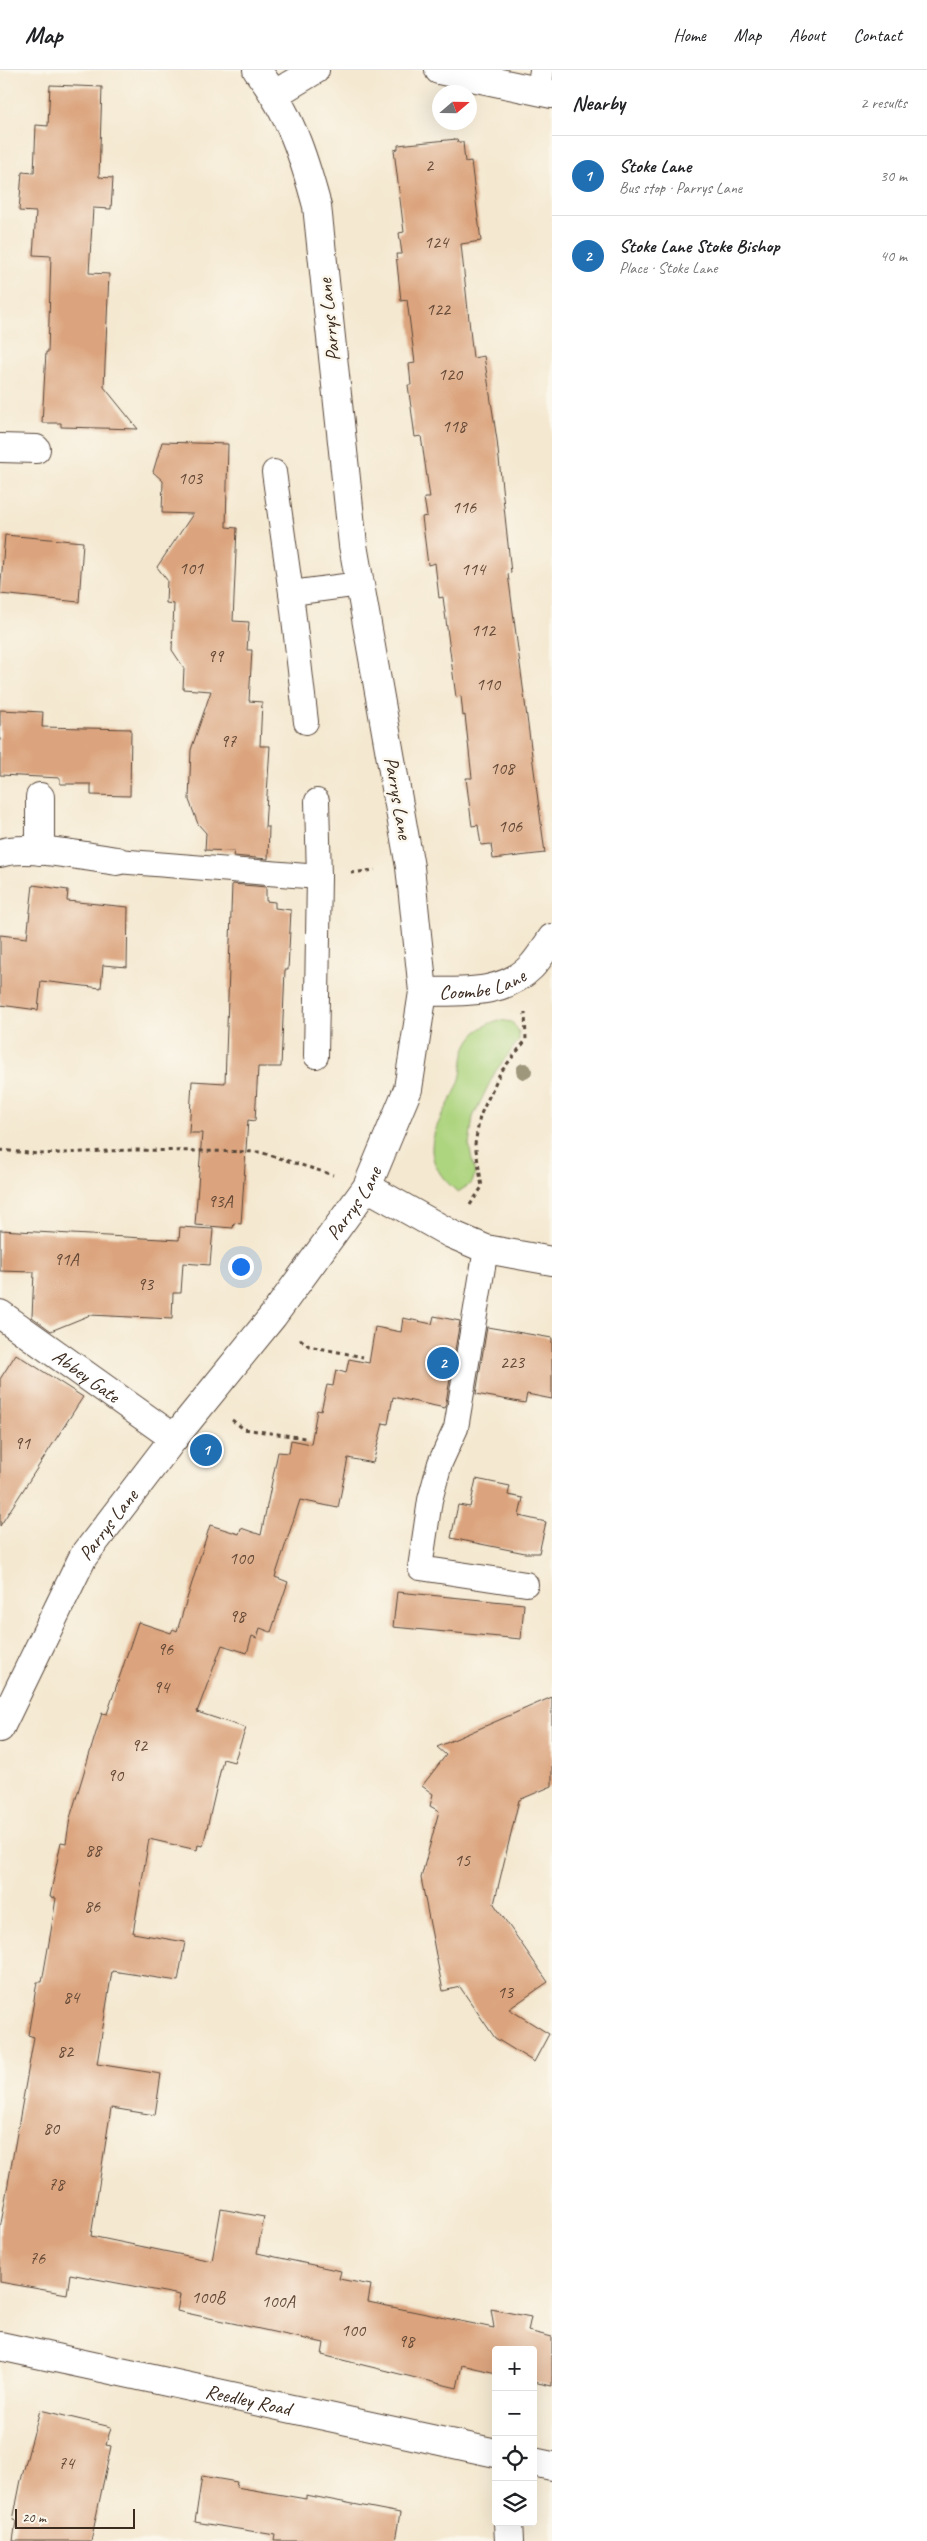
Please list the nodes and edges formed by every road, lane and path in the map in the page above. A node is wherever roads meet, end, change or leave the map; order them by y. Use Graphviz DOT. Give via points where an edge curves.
graph roads {
  1 [pos="257,70"];
  2 [pos="315,70"];
  3 [pos="439,70"];
  4 [pos="544,85"];
  5 [pos="275,94"];
  6 [pos="0,448"];
  7 [pos="36,449"];
  8 [pos="274,472"];
  9 [pos="360,584"];
  10 [pos="291,593"];
  11 [pos="306,722"];
  12 [pos="40,797"];
  13 [pos="317,801"];
  14 [pos="40,851"];
  15 [pos="0,853"];
  16 [pos="117,861"];
  17 [pos="410,867"];
  18 [pos="319,877"];
  19 [pos="552,938"];
  20 [pos="520,977"];
  21 [pos="423,992"];
  22 [pos="316,1056"];
  23 [pos="0,1150"];
  24 [pos="367,1186"];
  25 [pos="451,1234"];
  26 [pos="486,1249"];
  27 [pos="552,1261"];
  28 [pos="0,1314"];
  29 [pos="308,1346"];
  30 [pos="363,1357"];
  31 [pos="244,1430"];
  32 [pos="174,1438"];
  33 [pos="305,1438"];
  34 [pos="526,1584"];
  35 [pos="0,1728"];
  36 [pos="0,2346"];
  37 [pos="492,2452"];
  38 [pos="537,2463"];
  39 [pos="552,2466"];
  40 [pos="508,2526"];
  41 [pos="509,2541"];
  1 -- 5 [label="main road, Parrys Lane"];
  2 -- 5 [label="main road"];
  3 -- 4 [label="main road"];
  5 -- 9 [label="main road, Parrys Lane" via="294,129 317,206 353,545"];
  6 -- 7 [label="main road"];
  8 -- 10 [label="lane"];
  9 -- 10 [label="lane"];
  9 -- 17 [label="main road, Parrys Lane"];
  10 -- 11 [label="lane"];
  12 -- 14 [label="main road"];
  13 -- 18 [label="lane"];
  14 -- 15 [label="main road" via="9,850"];
  14 -- 16 [label="main road"];
  16 -- 18 [label="lane"];
  17 -- 18 [label="path"];
  17 -- 21 [label="main road, Parrys Lane"];
  18 -- 22 [label="lane"];
  19 -- 20 [label="main road, Coombe Lane"];
  20 -- 21 [label="main road, Coombe Lane" via="488,990"];
  20 -- 25 [label="path" via="526,1040 500,1073 480,1116 475,1144 482,1186"];
  21 -- 24 [label="main road, Parrys Lane" via="408,1089"];
  23 -- 24 [label="path" via="38,1154 132,1150 260,1152"];
  24 -- 25 [label="main road"];
  24 -- 32 [label="main road, Parrys Lane" via="273,1316"];
  25 -- 26 [label="main road"];
  26 -- 27 [label="main road"];
  26 -- 34 [label="lane" via="456,1428 440,1463 430,1500 420,1568"];
  28 -- 32 [label="main road, Abbey Gate"];
  29 -- 30 [label="path"];
  31 -- 33 [label="path"];
  32 -- 35 [label="main road, Parrys Lane" via="83,1557"];
  36 -- 37 [label="main road, Reedley Road"];
  38 -- 39 [label="main road"];
  40 -- 41 [label="main road"];
}
